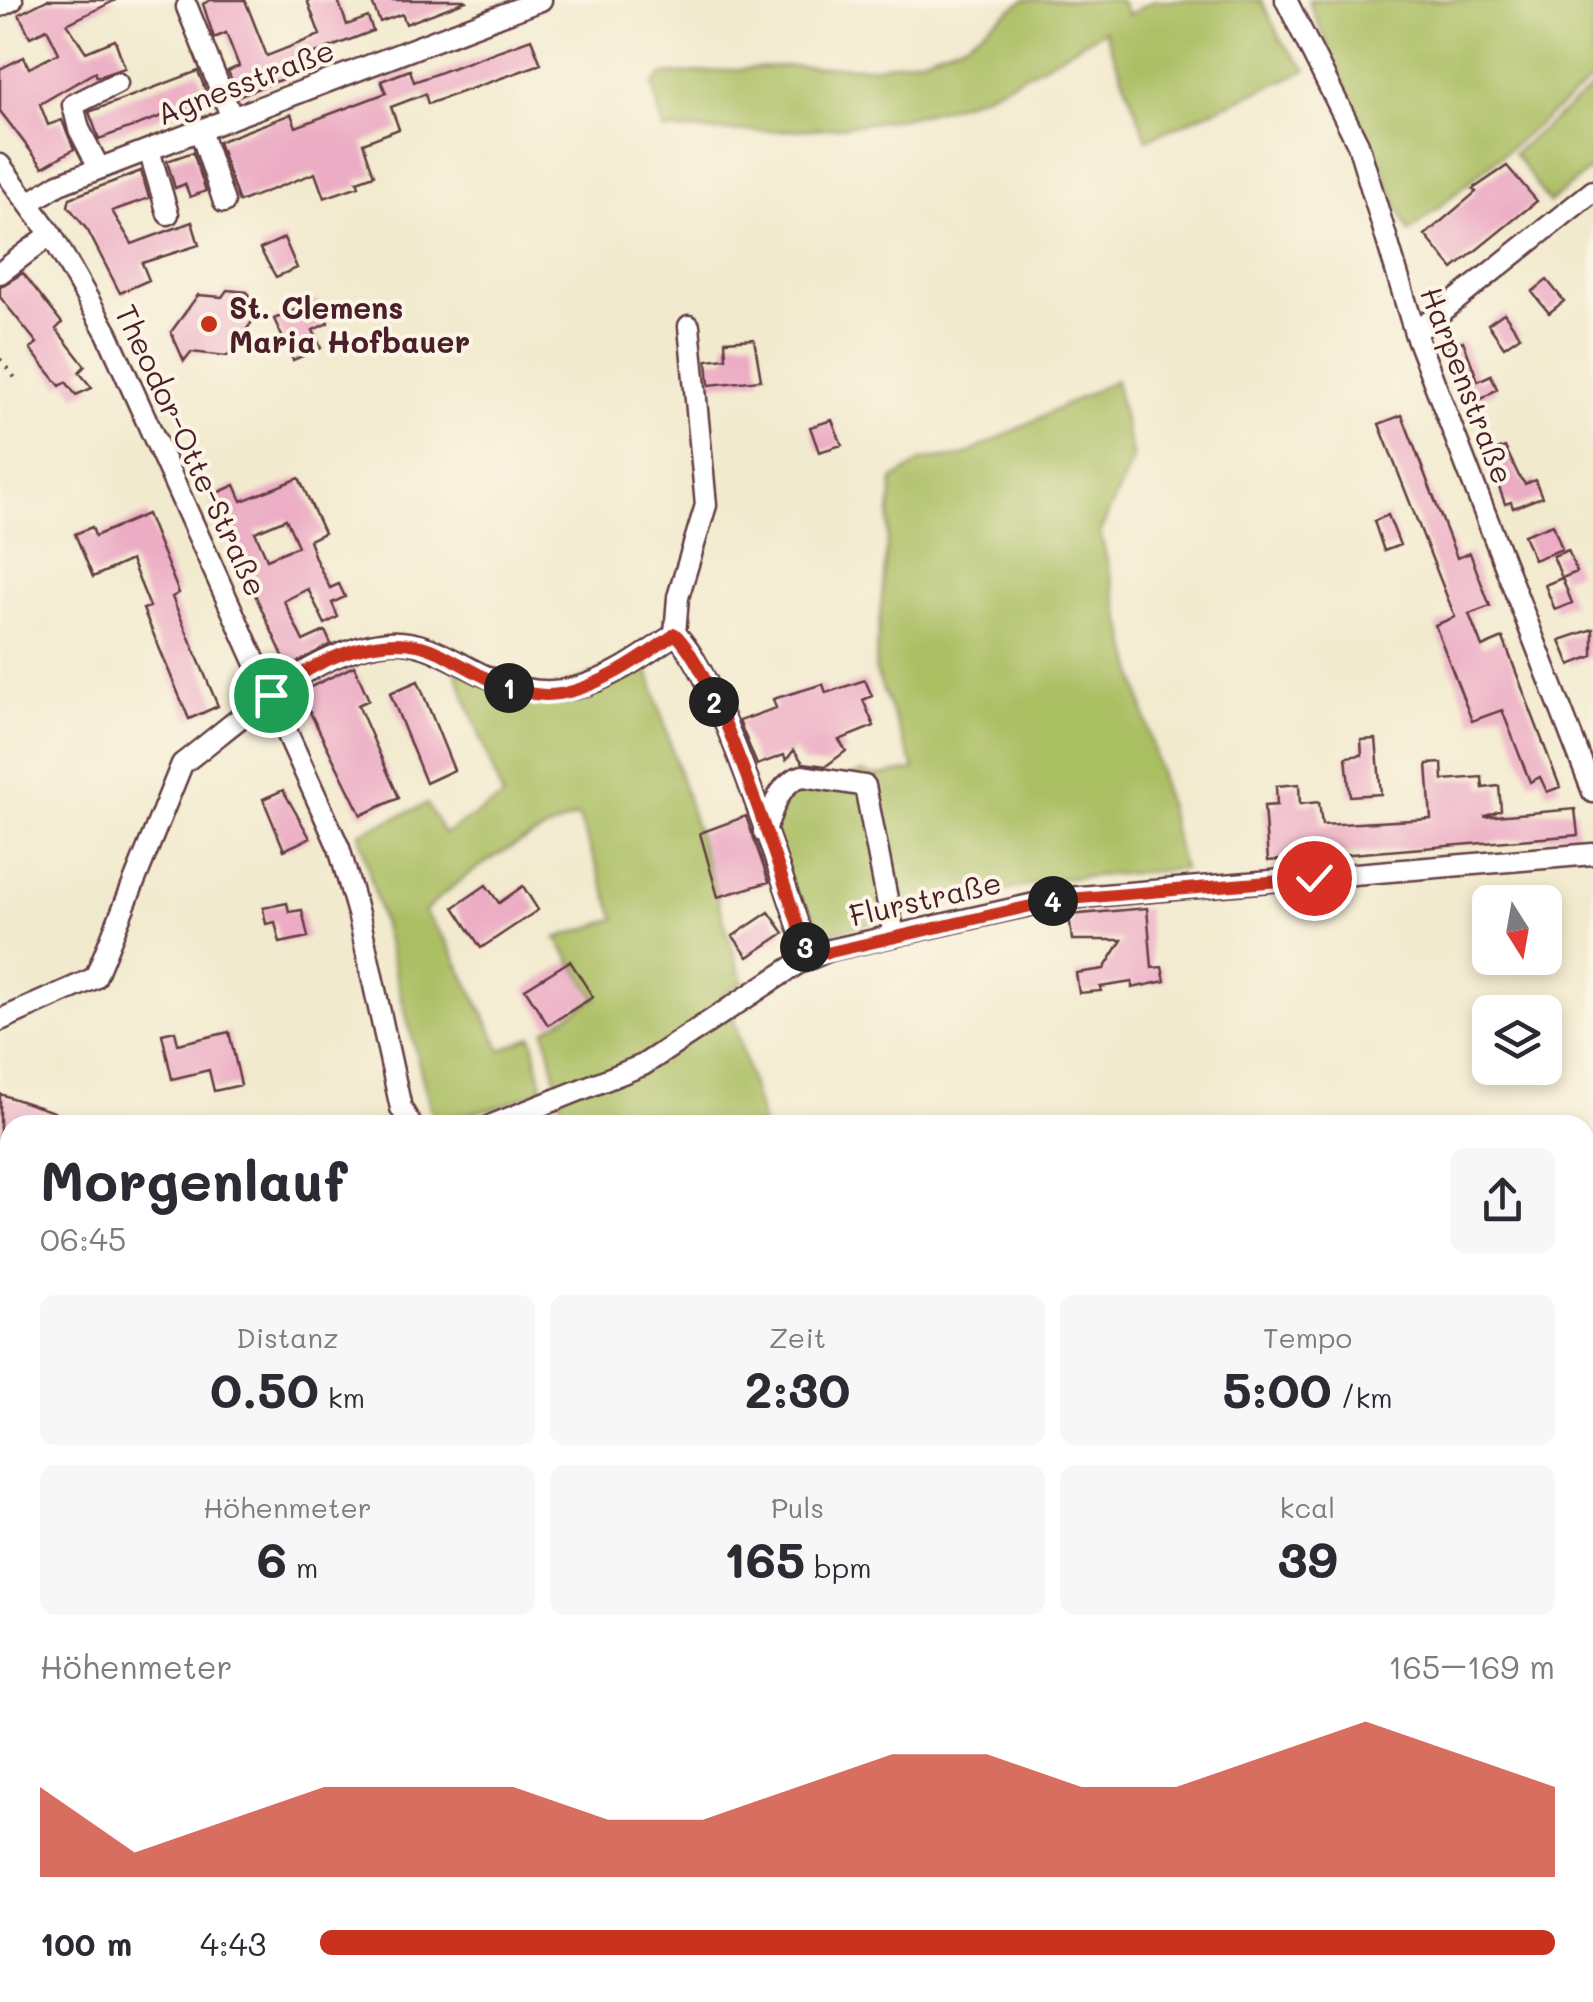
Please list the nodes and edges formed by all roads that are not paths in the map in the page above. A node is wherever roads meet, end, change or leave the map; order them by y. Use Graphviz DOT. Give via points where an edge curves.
graph roads {
  1 [pos="12,0"];
  2 [pos="542,0"];
  3 [pos="1286,0"];
  4 [pos="0,6"];
  5 [pos="187,7"];
  6 [pos="117,83"];
  7 [pos="232,118"];
  8 [pos="200,130"];
  9 [pos="150,150"];
  10 [pos="0,164"];
  11 [pos="99,168"];
  12 [pos="1592,194"];
  13 [pos="224,202"];
  14 [pos="29,203"];
  15 [pos="168,214"];
  16 [pos="51,234"];
  17 [pos="0,273"];
  18 [pos="690,326"];
  19 [pos="1415,332"];
  20 [pos="675,634"];
  21 [pos="271,695"];
  22 [pos="1593,792"];
  23 [pos="764,832"];
  24 [pos="1593,854"];
  25 [pos="894,935"];
  26 [pos="809,957"];
  27 [pos="0,1020"];
  28 [pos="406,1115"];
  29 [pos="518,1115"];
  30 [pos="0,1885"];
  31 [pos="0,1907"];
  1 -- 4 [label="street"];
  2 -- 7 [label="street, Agnesstraße"];
  3 -- 19 [label="street, Harpenstraße" via="1358,144"];
  5 -- 7 [label="street"];
  6 -- 11 [label="street" via="73,104"];
  7 -- 8 [label="street, Agnesstraße"];
  8 -- 9 [label="street, Agnesstraße"];
  8 -- 13 [label="street"];
  9 -- 11 [label="street, Agnesstraße"];
  9 -- 15 [label="street"];
  10 -- 14 [label="street, Theodor-Otte-Straße"];
  11 -- 14 [label="street, Agnesstraße"];
  12 -- 19 [label="street"];
  14 -- 16 [label="street, Theodor-Otte-Straße"];
  16 -- 17 [label="street"];
  16 -- 21 [label="street, Theodor-Otte-Straße" via="107,333"];
  18 -- 20 [label="street" via="706,506 678,598"];
  19 -- 22 [label="street, Harpenstraße"];
  20 -- 21 [label="street" via="587,685 548,695 510,688 435,650 392,642 330,661"];
  20 -- 23 [label="street" via="718,709"];
  21 -- 27 [label="street" via="174,776 95,978"];
  21 -- 28 [label="street, Theodor-Otte-Straße" via="339,848"];
  23 -- 25 [label="street" via="793,778 865,786"];
  23 -- 26 [label="street"];
  24 -- 25 [label="street, Flurstraße" via="1057,900"];
  25 -- 26 [label="street, Flurstraße"];
  26 -- 29 [label="street, Flurstraße" via="644,1066"];
  30 -- 31 [label="street"];
}
